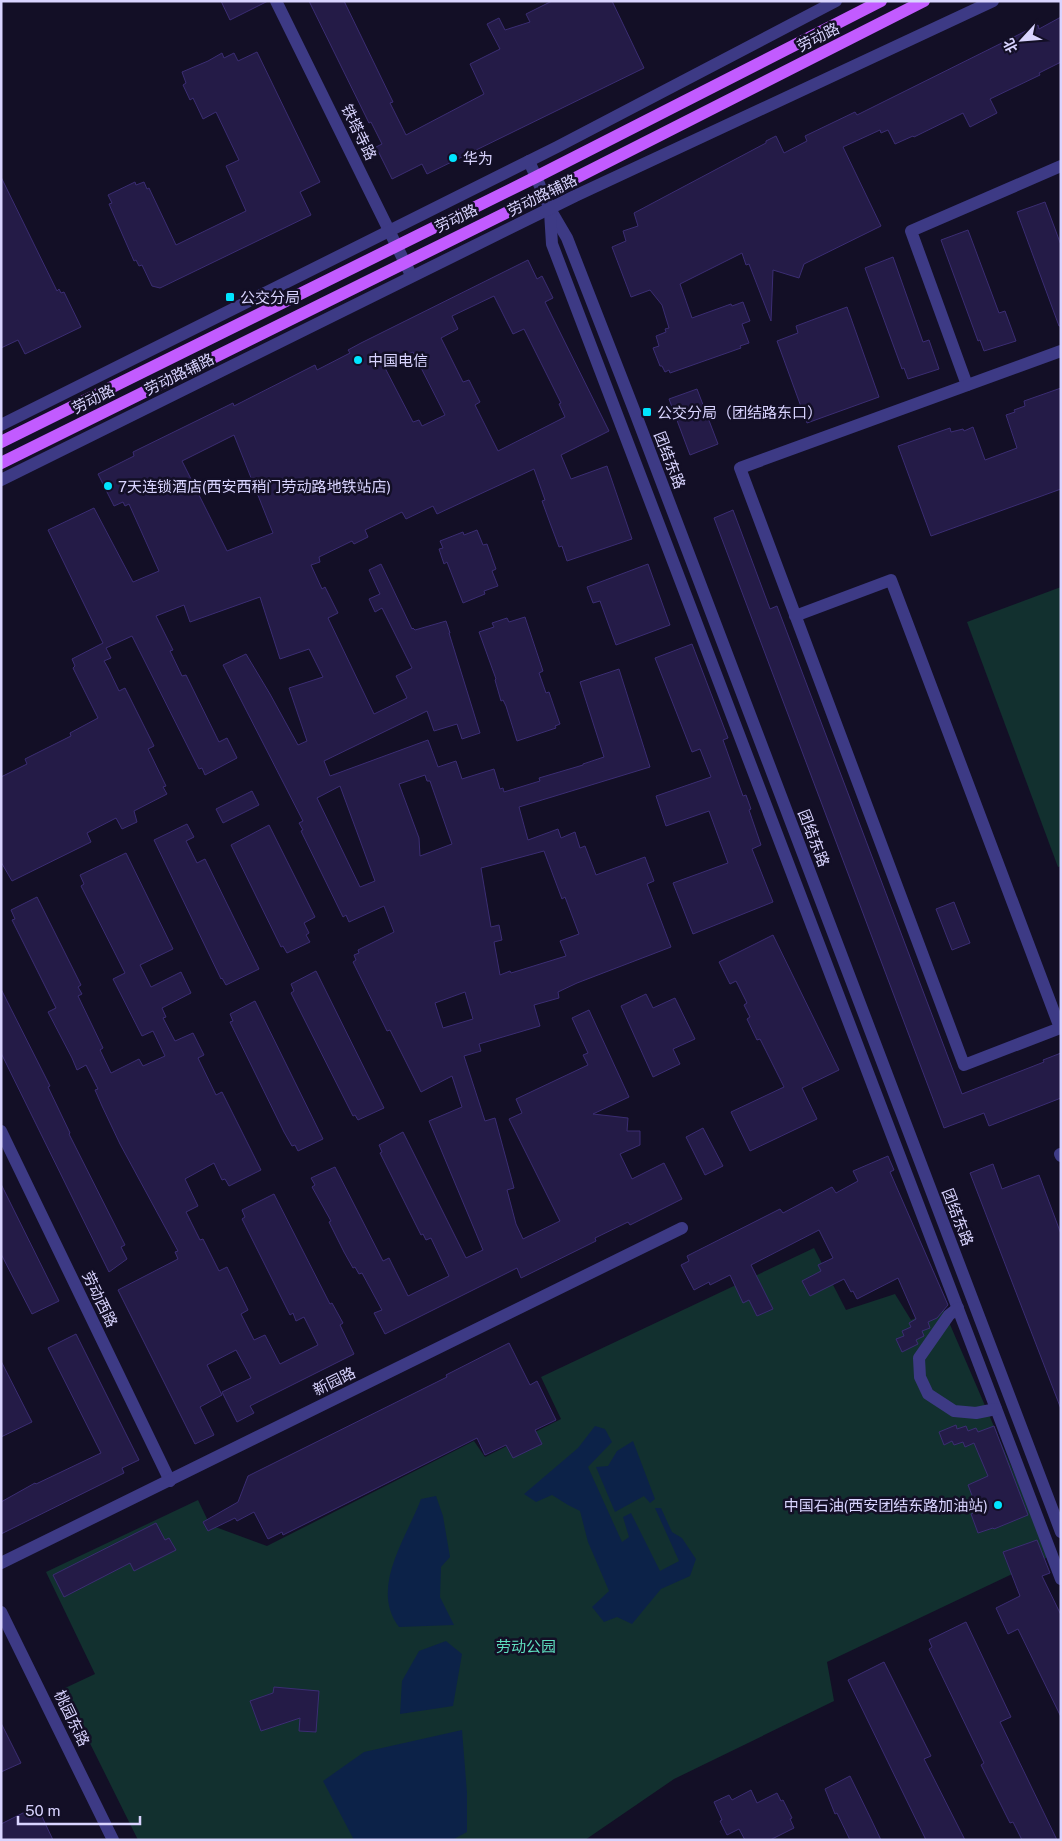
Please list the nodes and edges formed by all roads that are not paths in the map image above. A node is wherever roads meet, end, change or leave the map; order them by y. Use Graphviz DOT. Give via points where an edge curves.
graph roads {
  1 [pos="276,1"];
  2 [pos="836,1"];
  3 [pos="881,1"];
  4 [pos="924,1"];
  5 [pos="993,1"];
  6 [pos="529,161"];
  7 [pos="1061,166"];
  8 [pos="536,177"];
  9 [pos="544,194"];
  10 [pos="550,209"];
  11 [pos="389,230"];
  12 [pos="396,246"];
  13 [pos="404,262"];
  14 [pos="412,277"];
  15 [pos="1061,351"];
  16 [pos="967,385"];
  17 [pos="1,425"];
  18 [pos="1,442"];
  19 [pos="1,463"];
  20 [pos="1,480"];
  21 [pos="795,616"];
  22 [pos="1,1130"];
  23 [pos="682,1228"];
  24 [pos="958,1308"];
  25 [pos="996,1409"];
  26 [pos="170,1481"];
  27 [pos="1061,1532"];
  28 [pos="1,1563"];
  29 [pos="1061,1579"];
  30 [pos="1,1612"];
  31 [pos="113,1840"];
  1 -- 11 [label="street, 铁塔寺路"];
  2 -- 6 [label="street"];
  3 -- 8 [label="main road, 劳动路"];
  4 -- 9 [label="main road, 劳动路"];
  5 -- 10 [label="street, 劳动路辅路"];
  6 -- 8 [label="street, 团结东路"];
  6 -- 11 [label="street"];
  7 -- 16 [label="street" via="911,231"];
  8 -- 9 [label="street, 团结东路"];
  8 -- 12 [label="main road, 劳动路"];
  9 -- 10 [label="street, 团结东路"];
  9 -- 13 [label="main road, 劳动路"];
  10 -- 14 [label="street, 劳动路辅路"];
  10 -- 24 [label="street" via="552,244"];
  10 -- 27 [label="street, 团结东路" via="567,238 636,415"];
  11 -- 12 [label="street, 铁塔寺路"];
  11 -- 17 [label="street"];
  12 -- 13 [label="street, 铁塔寺路"];
  12 -- 18 [label="main road, 劳动路"];
  13 -- 14 [label="street, 铁塔寺路"];
  13 -- 19 [label="main road, 劳动路"];
  14 -- 20 [label="street, 劳动路辅路"];
  15 -- 16 [label="street"];
  16 -- 21 [label="street" via="740,468"];
  21 -- 21 [label="street" via="964,1065 1060,1028 891,580"];
  22 -- 26 [label="street, 劳动西路"];
  23 -- 26 [label="street, 新园路"];
  24 -- 25 [label="street"];
  24 -- 25 [label="street" via="949,1315 919,1358 920,1377 928,1394 954,1411 976,1413"];
  25 -- 29 [label="street"];
  26 -- 28 [label="street, 新园路"];
  30 -- 31 [label="street, 桃园东路"];
}
